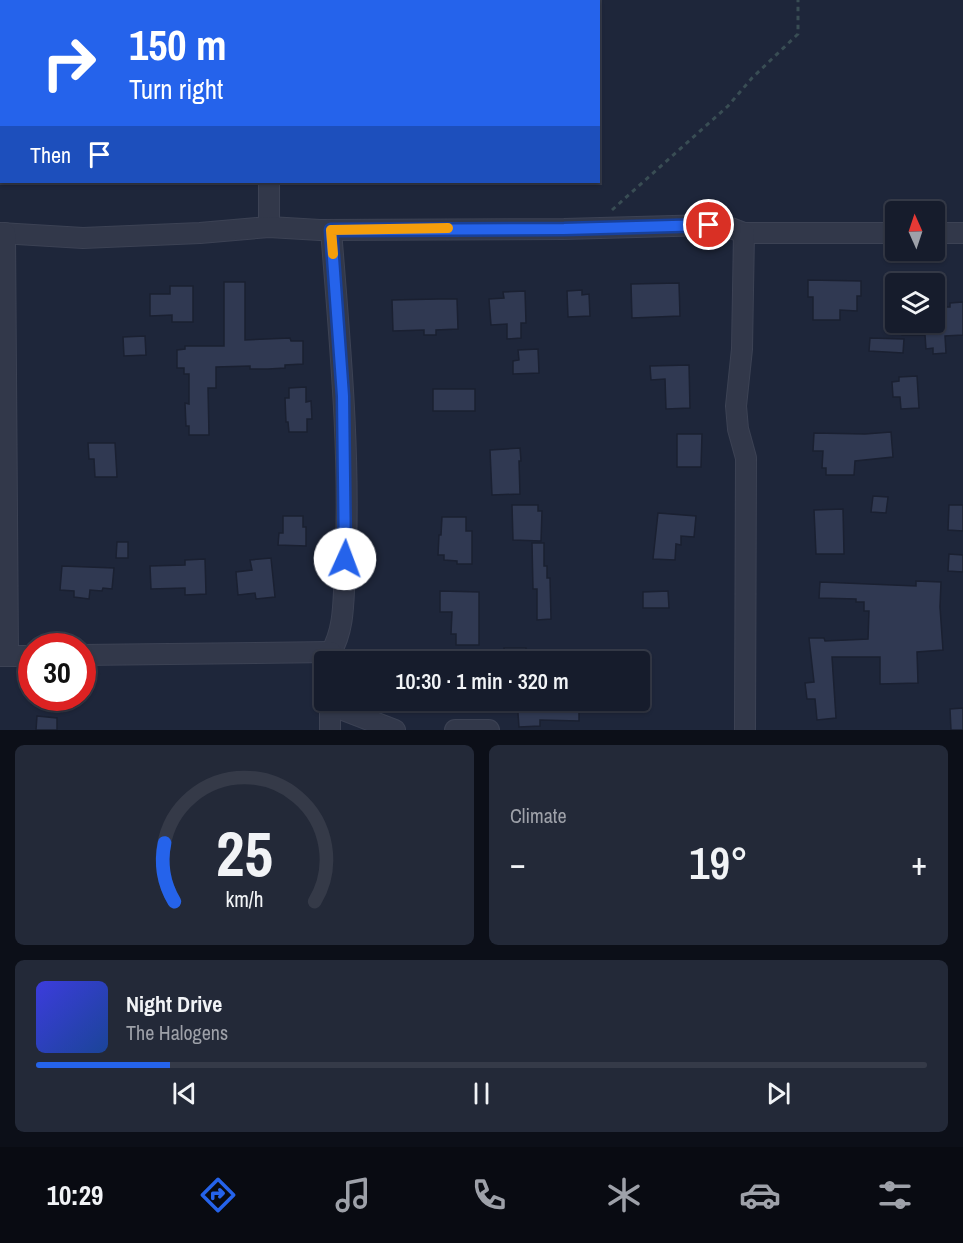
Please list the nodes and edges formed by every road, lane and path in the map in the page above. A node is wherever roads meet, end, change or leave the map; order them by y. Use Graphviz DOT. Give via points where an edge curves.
graph roads {
  1 [pos="798,0"];
  2 [pos="269,183"];
  3 [pos="269,227"];
  4 [pos="593,228"];
  5 [pos="331,230"];
  6 [pos="963,232"];
  7 [pos="2,233"];
  8 [pos="744,233"];
  9 [pos="885,233"];
  10 [pos="945,233"];
  11 [pos="333,651"];
  12 [pos="96,655"];
  13 [pos="4,656"];
  14 [pos="314,657"];
  15 [pos="330,711"];
  16 [pos="349,711"];
  17 [pos="330,730"];
  18 [pos="395,730"];
  19 [pos="455,730"];
  20 [pos="489,730"];
  21 [pos="745,730"];
  1 -- 4 [label="path" via="798,34 728,106"];
  2 -- 3 [label="street"];
  3 -- 5 [label="street"];
  3 -- 7 [label="street" via="83,238"];
  4 -- 5 [label="street"];
  4 -- 8 [label="street" via="709,225"];
  5 -- 11 [label="street" via="343,396 346,537 342,625"];
  6 -- 10 [label="street"];
  7 -- 13 [label="street"];
  8 -- 9 [label="street"];
  8 -- 21 [label="street" via="742,349 736,406 746,458"];
  12 -- 14 [label="street"];
  15 -- 17 [label="street"];
  16 -- 18 [label="street"];
  19 -- 20 [label="street"];
}
